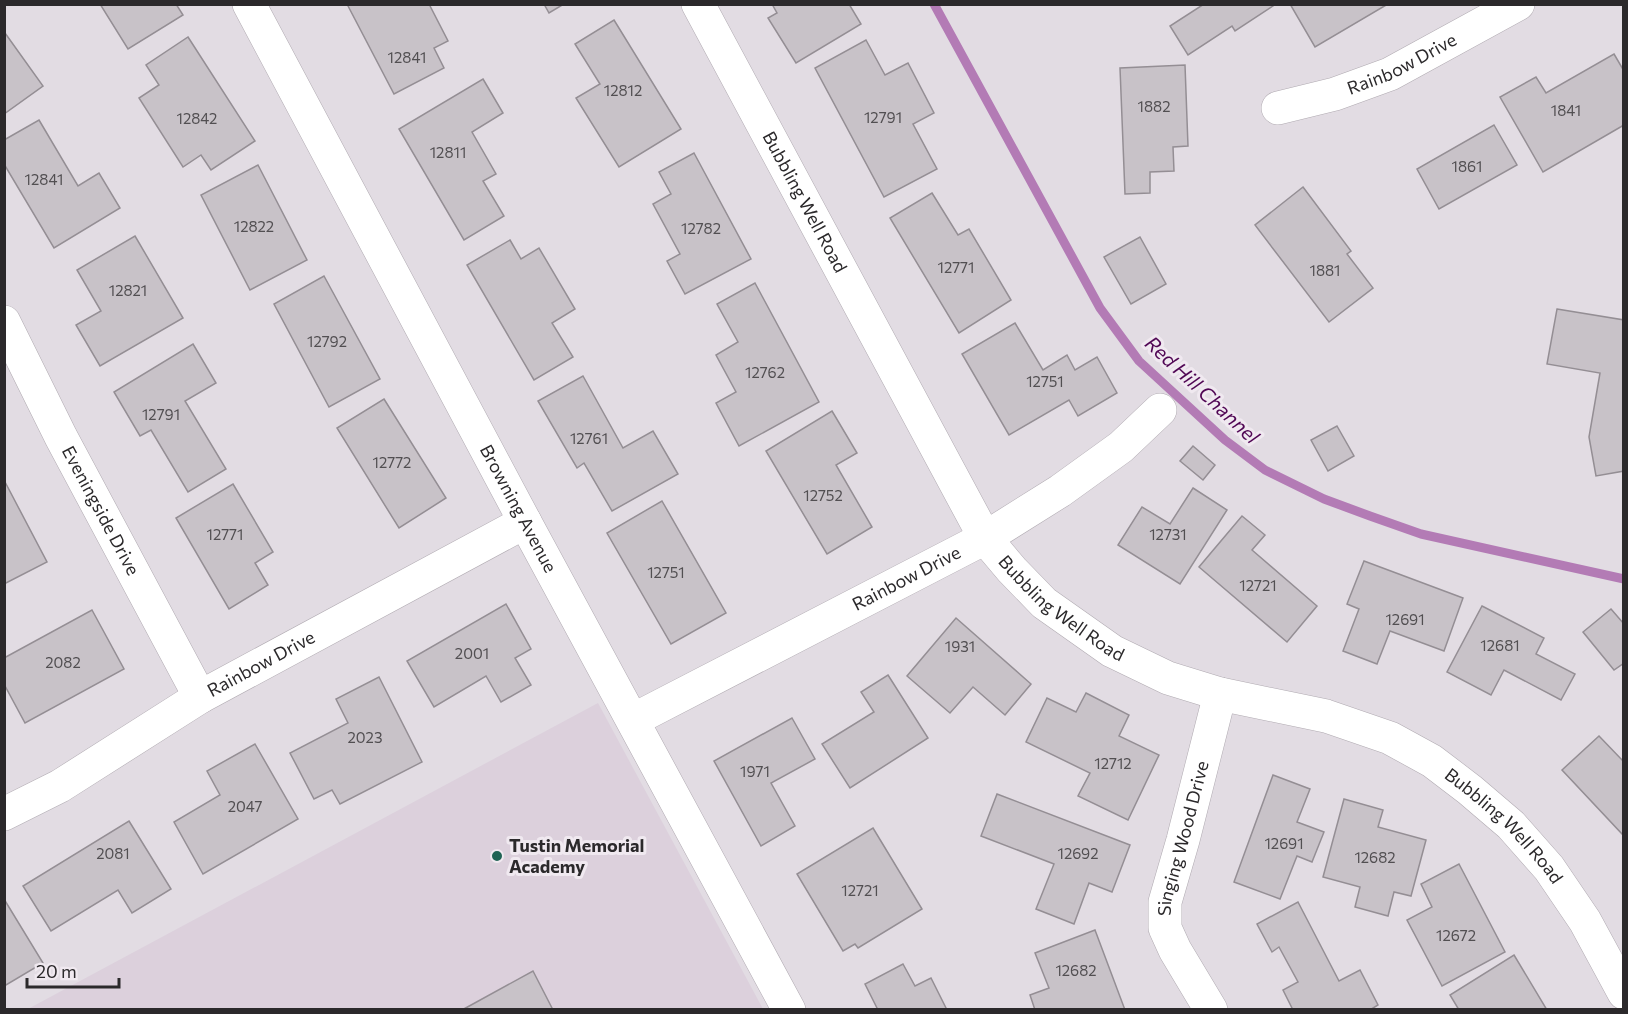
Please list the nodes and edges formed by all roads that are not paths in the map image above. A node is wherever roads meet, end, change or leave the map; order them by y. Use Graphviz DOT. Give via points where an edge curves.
graph roads {
  1 [pos="249,4"];
  2 [pos="698,4"];
  3 [pos="1518,4"];
  4 [pos="1278,108"];
  5 [pos="4,322"];
  6 [pos="1160,410"];
  7 [pos="525,522"];
  8 [pos="985,538"];
  9 [pos="1220,694"];
  10 [pos="200,697"];
  11 [pos="633,720"];
  12 [pos="4,814"];
  13 [pos="1623,993"];
  14 [pos="789,1010"];
  15 [pos="1211,1010"];
  1 -- 7 [label="street, Browning Avenue"];
  2 -- 8 [label="street, Bubbling Well Road"];
  3 -- 4 [label="street, Rainbow Drive" via="1390,74 1335,94"];
  5 -- 10 [label="street, Eveningside Drive"];
  6 -- 8 [label="street, Rainbow Drive" via="1121,447"];
  7 -- 10 [label="street, Rainbow Drive"];
  7 -- 11 [label="street, Browning Avenue"];
  8 -- 9 [label="street, Bubbling Well Road" via="1044,603 1112,651 1168,678"];
  8 -- 11 [label="street, Rainbow Drive"];
  9 -- 13 [label="street, Bubbling Well Road" via="1326,716 1390,738 1432,761 1511,825 1549,868 1585,921"];
  9 -- 15 [label="street, Singing Wood Drive" via="1165,902 1165,928"];
  10 -- 12 [label="street, Rainbow Drive" via="60,786"];
  11 -- 14 [label="street, Browning Avenue"];
}
